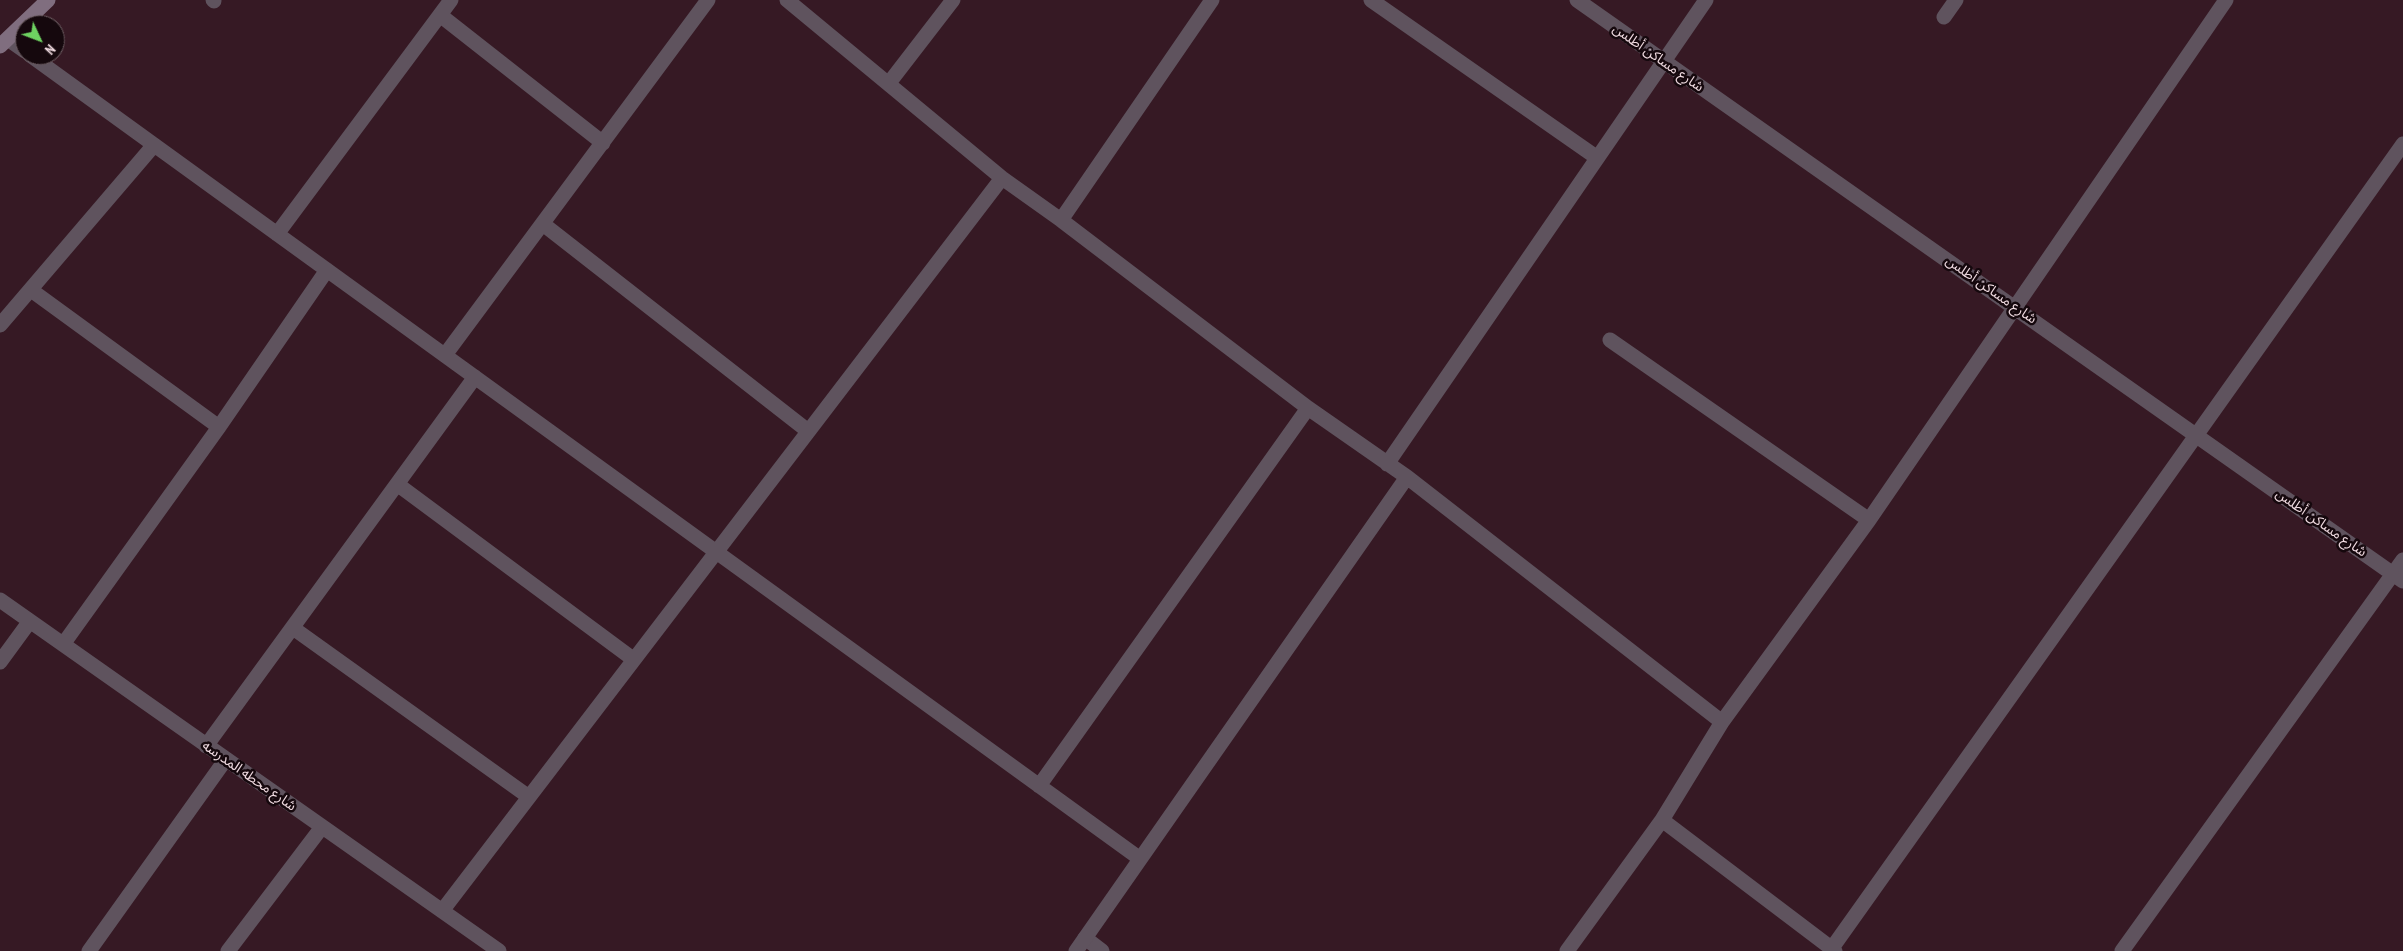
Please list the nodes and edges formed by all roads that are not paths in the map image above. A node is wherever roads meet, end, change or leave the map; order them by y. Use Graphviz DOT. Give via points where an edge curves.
graph roads {
  1 [pos="48,0"];
  2 [pos="451,0"];
  3 [pos="708,0"];
  4 [pos="787,0"];
  5 [pos="953,0"];
  6 [pos="1212,0"];
  7 [pos="1371,0"];
  8 [pos="1577,0"];
  9 [pos="1706,0"];
  10 [pos="1956,0"];
  11 [pos="2226,0"];
  12 [pos="440,15"];
  13 [pos="1944,17"];
  14 [pos="4,42"];
  15 [pos="1664,63"];
  16 [pos="44,65"];
  17 [pos="889,83"];
  18 [pos="602,143"];
  19 [pos="2403,144"];
  20 [pos="154,145"];
  21 [pos="1596,157"];
  22 [pos="1002,178"];
  23 [pos="1061,220"];
  24 [pos="543,224"];
  25 [pos="277,234"];
  26 [pos="327,270"];
  27 [pos="31,290"];
  28 [pos="2017,308"];
  29 [pos="0,326"];
  30 [pos="1610,340"];
  31 [pos="445,355"];
  32 [pos="475,377"];
  33 [pos="1308,408"];
  34 [pos="219,427"];
  35 [pos="808,431"];
  36 [pos="2196,435"];
  37 [pos="1387,464"];
  38 [pos="1407,477"];
  39 [pos="397,484"];
  40 [pos="1869,520"];
  41 [pos="716,552"];
  42 [pos="2403,560"];
  43 [pos="2398,577"];
  44 [pos="0,600"];
  45 [pos="30,621"];
  46 [pos="293,628"];
  47 [pos="64,643"];
  48 [pos="633,659"];
  49 [pos="0,662"];
  50 [pos="1722,722"];
  51 [pos="206,746"];
  52 [pos="226,759"];
  53 [pos="1039,786"];
  54 [pos="529,797"];
  55 [pos="1662,820"];
  56 [pos="322,828"];
  57 [pos="1139,858"];
  58 [pos="442,911"];
  59 [pos="1084,938"];
  60 [pos="1834,949"];
  61 [pos="88,951"];
  62 [pos="228,951"];
  63 [pos="499,951"];
  64 [pos="1076,951"];
  65 [pos="1102,951"];
  66 [pos="1567,951"];
  67 [pos="2122,951"];
  1 -- 14 [label="street"];
  2 -- 12 [label="street"];
  3 -- 18 [label="street"];
  4 -- 17 [label="street"];
  5 -- 17 [label="street"];
  6 -- 23 [label="street"];
  7 -- 21 [label="street"];
  8 -- 15 [label="street, شارع مساكن أطلس"];
  9 -- 15 [label="street"];
  10 -- 13 [label="street"];
  11 -- 28 [label="street"];
  12 -- 18 [label="street"];
  12 -- 25 [label="street"];
  15 -- 21 [label="street"];
  15 -- 28 [label="street, شارع مساكن أطلس"];
  16 -- 20 [label="street"];
  17 -- 22 [label="street"];
  18 -- 24 [label="street"];
  19 -- 36 [label="street"];
  20 -- 25 [label="street"];
  20 -- 27 [label="street"];
  21 -- 37 [label="street"];
  22 -- 23 [label="street"];
  22 -- 35 [label="street"];
  23 -- 33 [label="street"];
  24 -- 31 [label="street"];
  24 -- 35 [label="street"];
  25 -- 26 [label="street"];
  26 -- 31 [label="street"];
  26 -- 34 [label="street"];
  27 -- 29 [label="street"];
  27 -- 34 [label="street"];
  28 -- 36 [label="street, شارع مساكن أطلس"];
  28 -- 40 [label="street"];
  30 -- 40 [label="street"];
  31 -- 32 [label="street"];
  32 -- 39 [label="street"];
  32 -- 41 [label="street"];
  33 -- 37 [label="street"];
  33 -- 53 [label="street"];
  34 -- 47 [label="street"];
  35 -- 41 [label="street"];
  36 -- 43 [label="street, شارع مساكن أطلس"];
  36 -- 60 [label="street"];
  37 -- 38 [label="street"];
  38 -- 50 [label="street"];
  38 -- 57 [label="street"];
  39 -- 46 [label="street"];
  39 -- 48 [label="street"];
  40 -- 50 [label="street"];
  41 -- 48 [label="street"];
  41 -- 53 [label="street"];
  42 -- 43 [label="street"];
  43 -- 67 [label="street"];
  44 -- 45 [label="street, شارع محطه المدرسه"];
  45 -- 47 [label="street, شارع محطه المدرسه"];
  45 -- 49 [label="street"];
  46 -- 51 [label="street"];
  46 -- 54 [label="street"];
  47 -- 51 [label="street, شارع محطه المدرسه"];
  48 -- 54 [label="street"];
  50 -- 55 [label="street"];
  51 -- 52 [label="street, شارع محطه المدرسه"];
  52 -- 56 [label="street, شارع محطه المدرسه"];
  52 -- 61 [label="street"];
  53 -- 57 [label="street"];
  54 -- 58 [label="street"];
  55 -- 60 [label="street"];
  55 -- 66 [label="street"];
  56 -- 58 [label="street, شارع محطه المدرسه"];
  56 -- 62 [label="street"];
  57 -- 59 [label="street"];
  58 -- 63 [label="street, شارع محطه المدرسه"];
  59 -- 64 [label="street"];
  59 -- 65 [label="street"];
}
